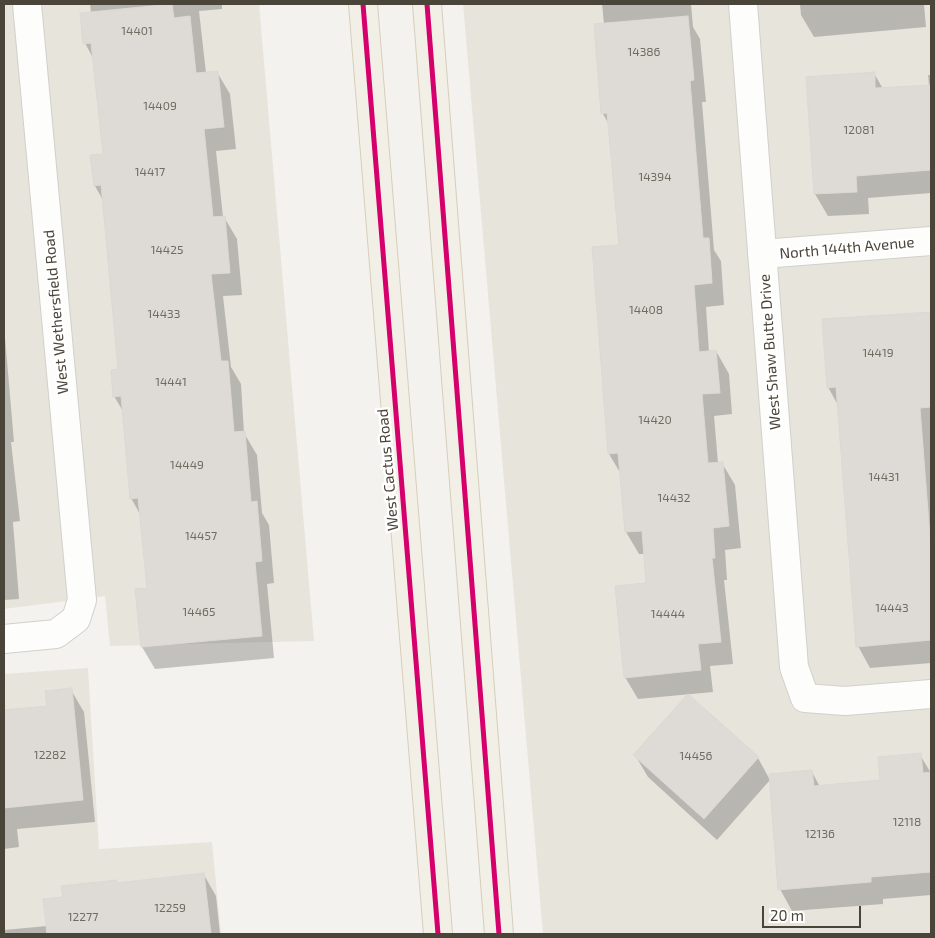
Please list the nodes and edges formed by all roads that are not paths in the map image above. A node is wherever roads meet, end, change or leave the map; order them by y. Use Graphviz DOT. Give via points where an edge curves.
graph roads {
  1 [pos="27,4"];
  2 [pos="363,4"];
  3 [pos="426,4"];
  4 [pos="742,4"];
  5 [pos="931,241"];
  6 [pos="762,254"];
  7 [pos="4,639"];
  8 [pos="931,694"];
  9 [pos="438,934"];
  10 [pos="499,934"];
  1 -- 7 [label="street, West Wethersfield Road" via="82,600 76,619 56,634"];
  2 -- 9 [label="main road, West Cactus Road"];
  3 -- 10 [label="main road"];
  4 -- 6 [label="street, West Shaw Butte Drive"];
  5 -- 6 [label="street, North 144th Avenue"];
  6 -- 8 [label="street, West Shaw Butte Drive" via="794,667 806,698 845,701"];
}
